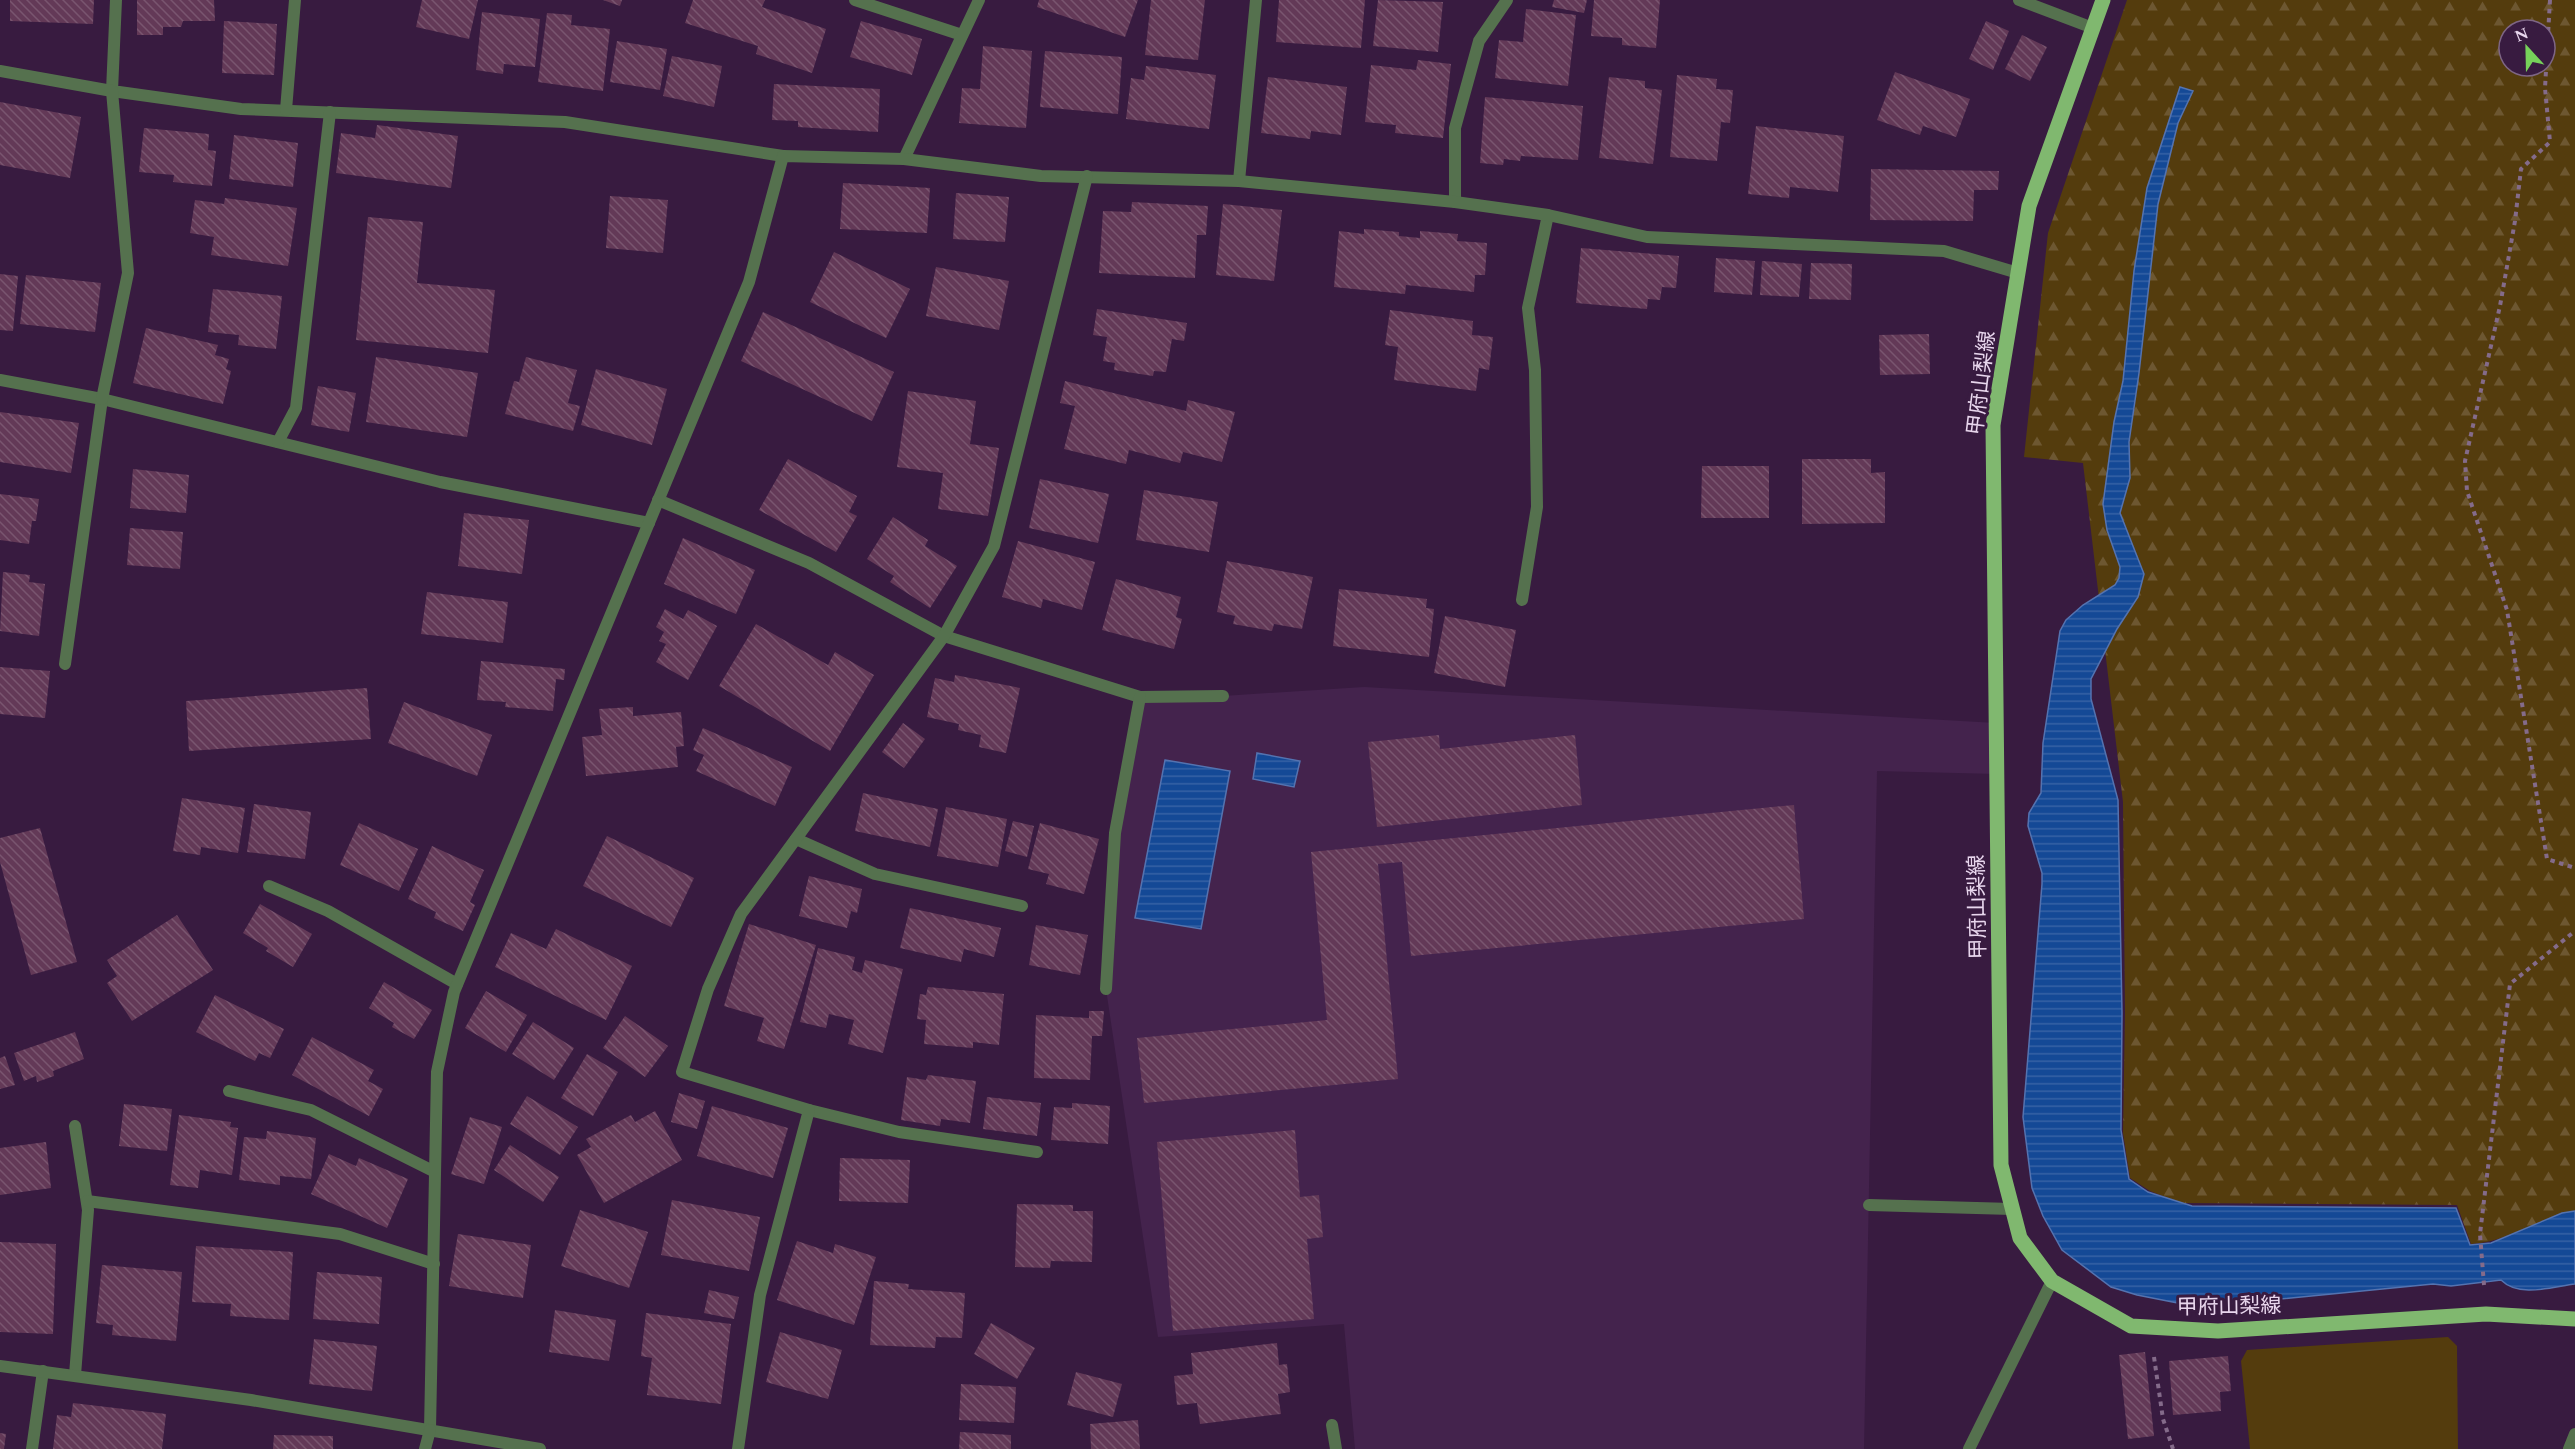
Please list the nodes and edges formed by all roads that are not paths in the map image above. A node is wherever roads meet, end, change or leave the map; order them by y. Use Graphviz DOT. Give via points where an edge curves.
graph roads {
  1 [pos="116,0"];
  2 [pos="296,0"];
  3 [pos="855,0"];
  4 [pos="979,0"];
  5 [pos="1256,0"];
  6 [pos="1507,0"];
  7 [pos="2019,0"];
  8 [pos="2103,0"];
  9 [pos="2093,28"];
  10 [pos="963,35"];
  11 [pos="0,71"];
  12 [pos="112,91"];
  13 [pos="286,110"];
  14 [pos="330,112"];
  15 [pos="783,156"];
  16 [pos="904,159"];
  17 [pos="1087,176"];
  18 [pos="1239,181"];
  19 [pos="1455,202"];
  20 [pos="1548,215"];
  21 [pos="2018,273"];
  22 [pos="0,380"];
  23 [pos="102,399"];
  24 [pos="278,442"];
  25 [pos="658,500"];
  26 [pos="649,523"];
  27 [pos="1522,600"];
  28 [pos="944,636"];
  29 [pos="64,664"];
  30 [pos="1223,696"];
  31 [pos="1140,697"];
  32 [pos="796,839"];
  33 [pos="269,886"];
  34 [pos="1022,906"];
  35 [pos="457,984"];
  36 [pos="1107,989"];
  37 [pos="229,1091"];
  38 [pos="809,1110"];
  39 [pos="75,1126"];
  40 [pos="1037,1152"];
  41 [pos="435,1172"];
  42 [pos="87,1201"];
  43 [pos="1869,1205"];
  44 [pos="2012,1209"];
  45 [pos="434,1264"];
  46 [pos="2052,1281"];
  47 [pos="2575,1319"];
  48 [pos="0,1366"];
  49 [pos="43,1371"];
  50 [pos="75,1375"];
  51 [pos="1332,1425"];
  52 [pos="430,1430"];
  53 [pos="2575,1434"];
  54 [pos="32,1449"];
  55 [pos="425,1449"];
  56 [pos="540,1449"];
  57 [pos="738,1449"];
  58 [pos="1336,1449"];
  59 [pos="1969,1449"];
  60 [pos="2569,1449"];
  1 -- 12 [label="street"];
  2 -- 13 [label="street"];
  3 -- 10 [label="street"];
  4 -- 10 [label="street"];
  5 -- 18 [label="street"];
  6 -- 19 [label="street" via="1479,41 1455,128"];
  7 -- 9 [label="street"];
  8 -- 9 [label="main road, 甲府山梨線"];
  9 -- 21 [label="main road, 甲府山梨線" via="2029,206"];
  10 -- 16 [label="street"];
  11 -- 12 [label="street"];
  12 -- 13 [label="street" via="241,109"];
  12 -- 23 [label="street" via="128,273"];
  13 -- 14 [label="street"];
  14 -- 15 [label="street" via="565,122"];
  14 -- 24 [label="street" via="296,408"];
  15 -- 16 [label="street"];
  15 -- 25 [label="street" via="749,282"];
  16 -- 17 [label="street" via="1041,176"];
  17 -- 18 [label="street"];
  17 -- 28 [label="street" via="994,546"];
  18 -- 19 [label="street"];
  19 -- 20 [label="street"];
  20 -- 21 [label="street" via="1647,237 1944,251"];
  20 -- 27 [label="street" via="1528,308 1535,370 1538,507"];
  21 -- 44 [label="main road, 甲府山梨線" via="1994,425 2001,1165"];
  22 -- 23 [label="street"];
  23 -- 24 [label="street"];
  23 -- 29 [label="street"];
  24 -- 26 [label="street" via="440,482"];
  25 -- 26 [label="street"];
  25 -- 28 [label="street" via="809,563"];
  26 -- 35 [label="street"];
  28 -- 31 [label="street"];
  28 -- 32 [label="street"];
  30 -- 31 [label="street"];
  31 -- 36 [label="street" via="1115,833"];
  32 -- 34 [label="street" via="875,874"];
  32 -- 38 [label="street" via="741,914 708,989 682,1072"];
  33 -- 35 [label="street" via="328,911"];
  35 -- 41 [label="street" via="437,1072"];
  37 -- 41 [label="street" via="311,1110"];
  38 -- 40 [label="street" via="899,1132"];
  38 -- 57 [label="street" via="760,1294"];
  39 -- 42 [label="street"];
  41 -- 45 [label="street"];
  42 -- 45 [label="street" via="340,1234"];
  42 -- 50 [label="street"];
  43 -- 44 [label="street"];
  44 -- 46 [label="main road, 甲府山梨線" via="2020,1238"];
  45 -- 52 [label="street"];
  46 -- 47 [label="main road, 甲府山梨線" via="2130,1326 2218,1330 2486,1314"];
  46 -- 59 [label="street"];
  48 -- 49 [label="street"];
  49 -- 50 [label="street"];
  49 -- 54 [label="street"];
  50 -- 52 [label="street"];
  51 -- 58 [label="street"];
  52 -- 55 [label="street"];
  52 -- 56 [label="street"];
  53 -- 60 [label="street"];
}
